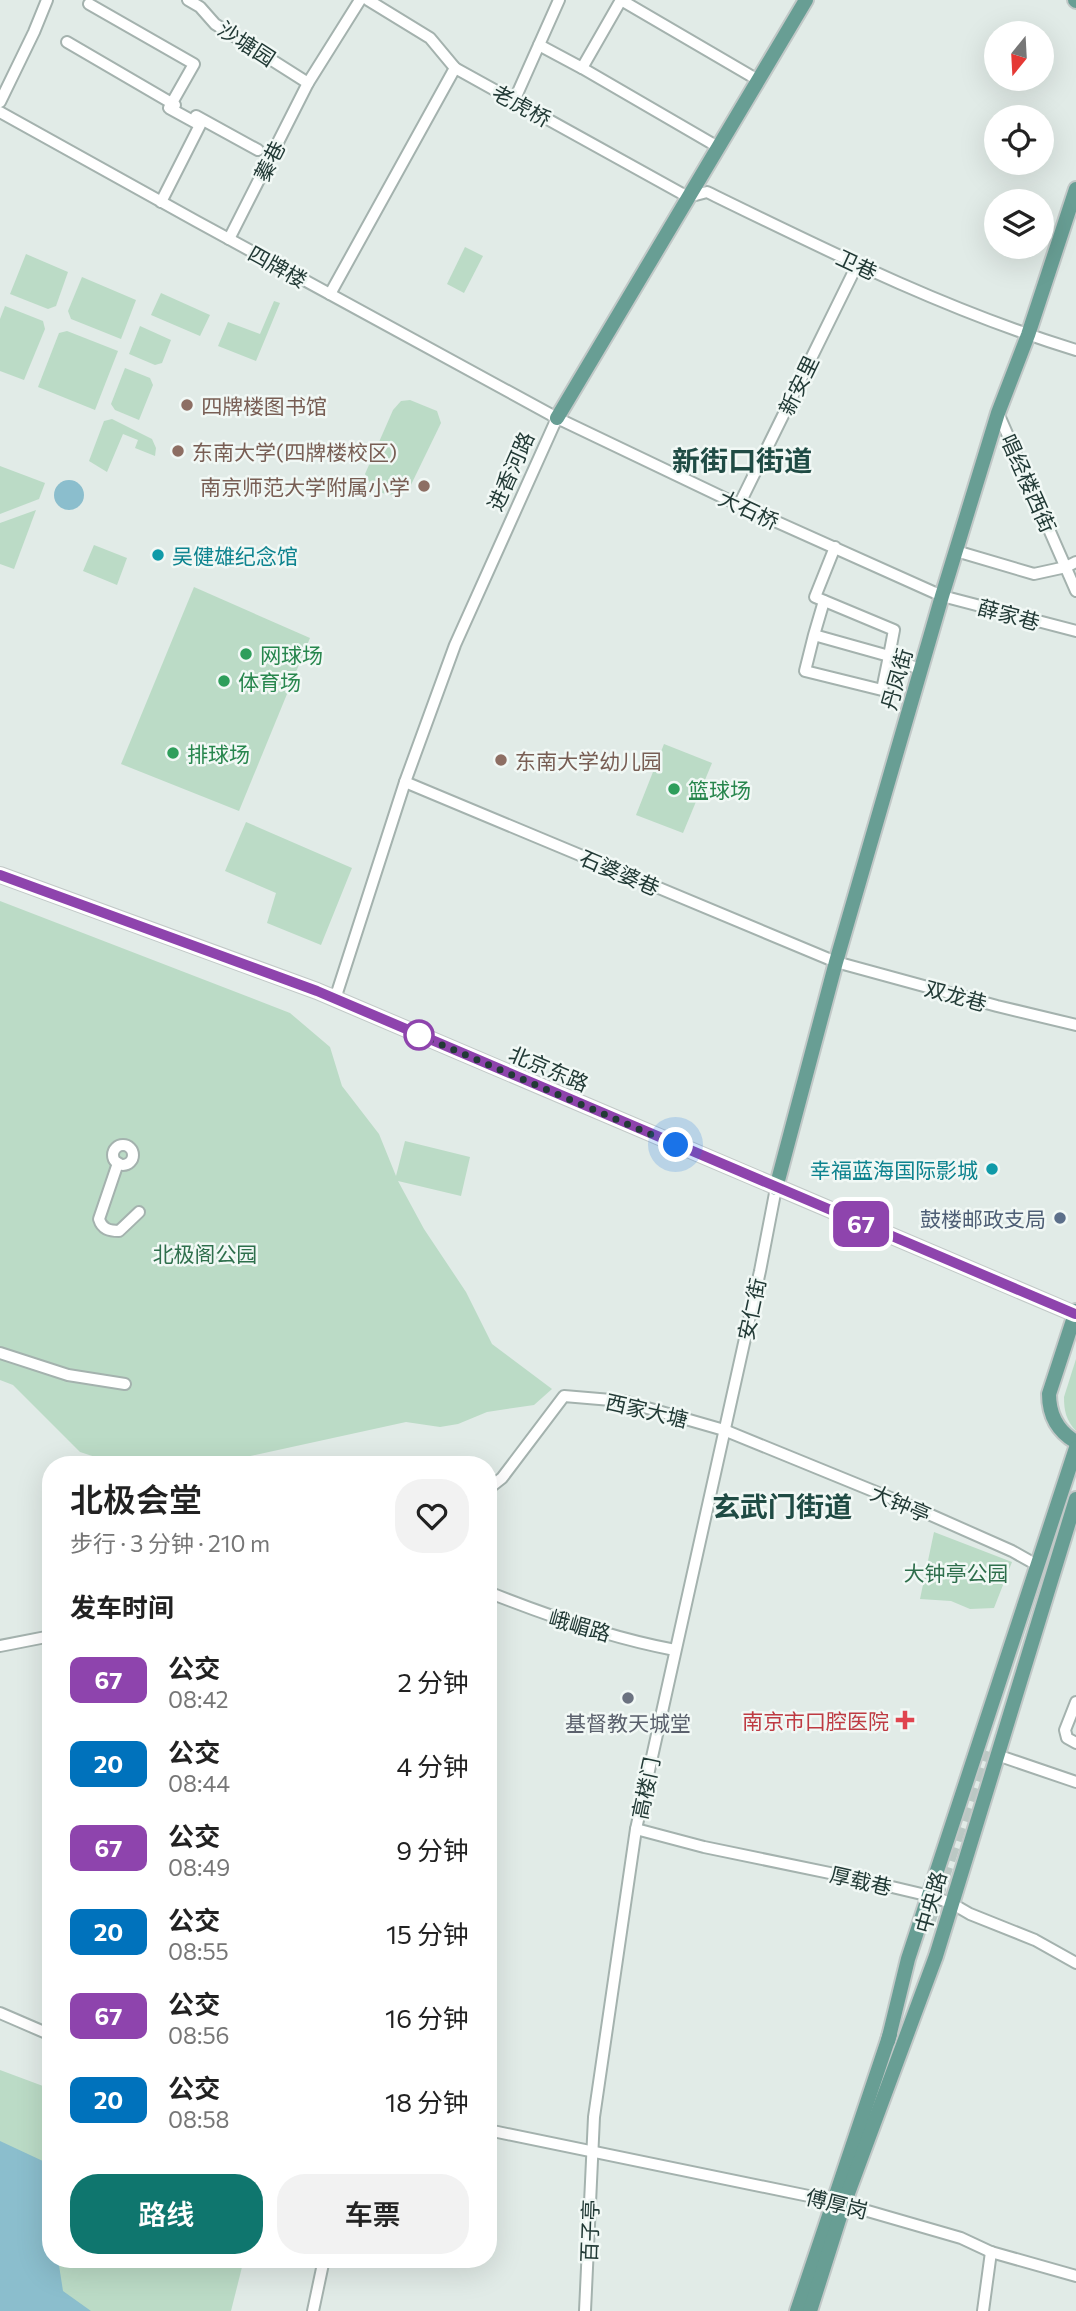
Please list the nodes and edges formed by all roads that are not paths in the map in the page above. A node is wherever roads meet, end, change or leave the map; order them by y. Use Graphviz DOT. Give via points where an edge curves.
graph roads {
  1 [pos="47,0"];
  2 [pos="188,0"];
  3 [pos="360,0"];
  4 [pos="368,0"];
  5 [pos="559,0"];
  6 [pos="621,0"];
  7 [pos="799,2"];
  8 [pos="89,4"];
  9 [pos="202,4"];
  10 [pos="67,42"];
  11 [pos="539,45"];
  12 [pos="456,68"];
  13 [pos="582,68"];
  14 [pos="758,80"];
  15 [pos="309,83"];
  16 [pos="514,101"];
  17 [pos="0,102"];
  18 [pos="172,103"];
  19 [pos="0,112"];
  20 [pos="718,147"];
  21 [pos="258,150"];
  22 [pos="1076,188"];
  23 [pos="688,197"];
  24 [pos="161,202"];
  25 [pos="229,239"];
  26 [pos="857,265"];
  27 [pos="330,294"];
  28 [pos="1028,335"];
  29 [pos="1076,350"];
  30 [pos="998,413"];
  31 [pos="557,418"];
  32 [pos="739,505"];
  33 [pos="835,547"];
  34 [pos="956,551"];
  35 [pos="1071,564"];
  36 [pos="1076,591"];
  37 [pos="942,596"];
  38 [pos="824,601"];
  39 [pos="1076,631"];
  40 [pos="814,635"];
  41 [pos="889,656"];
  42 [pos="921,670"];
  43 [pos="405,782"];
  44 [pos="0,876"];
  45 [pos="836,962"];
  46 [pos="335,999"];
  47 [pos="1076,1025"];
  48 [pos="118,1163"];
  49 [pos="776,1188"];
  50 [pos="139,1212"];
  51 [pos="1075,1313"];
  52 [pos="0,1353"];
  53 [pos="125,1384"];
  54 [pos="724,1430"];
  55 [pos="1076,1442"];
  56 [pos="1076,1448"];
  57 [pos="497,1482"];
  58 [pos="1076,1499"];
  59 [pos="1037,1565"];
  60 [pos="497,1595"];
  61 [pos="42,1638"];
  62 [pos="0,1646"];
  63 [pos="675,1650"];
  64 [pos="1076,1702"];
  65 [pos="1076,1743"];
  66 [pos="997,1755"];
  67 [pos="1076,1782"];
  68 [pos="636,1829"];
  69 [pos="930,1896"];
  70 [pos="951,1903"];
  71 [pos="1076,1963"];
  72 [pos="0,2013"];
  73 [pos="42,2031"];
  74 [pos="888,2041"];
  75 [pos="497,2132"];
  76 [pos="592,2151"];
  77 [pos="839,2202"];
  78 [pos="991,2252"];
  79 [pos="322,2268"];
  80 [pos="1076,2276"];
  81 [pos="313,2311"];
  82 [pos="585,2311"];
  83 [pos="797,2311"];
  84 [pos="810,2311"];
  85 [pos="983,2311"];
  1 -- 17 [label="street"];
  2 -- 9 [label="street, 沙塘园"];
  3 -- 15 [label="street, 蓁巷"];
  4 -- 12 [label="street, 老虎桥" via="430,38"];
  5 -- 11 [label="street"];
  6 -- 13 [label="street"];
  6 -- 14 [label="street"];
  7 -- 14 [label="main road, 进香河路"];
  8 -- 18 [label="street" via="194,64"];
  9 -- 15 [label="street, 沙塘园" via="215,24"];
  10 -- 18 [label="street"];
  11 -- 13 [label="street"];
  11 -- 16 [label="street"];
  12 -- 16 [label="street, 老虎桥"];
  12 -- 27 [label="street"];
  13 -- 20 [label="street"];
  14 -- 20 [label="main road, 进香河路"];
  15 -- 25 [label="street, 蓁巷"];
  16 -- 23 [label="street, 老虎桥"];
  18 -- 21 [label="street"];
  18 -- 24 [label="street" via="169,108 200,125"];
  19 -- 24 [label="street, 四牌楼"];
  20 -- 23 [label="main road, 进香河路"];
  22 -- 28 [label="main road, 丹凤街"];
  23 -- 26 [label="street, 卫巷" via="707,192"];
  23 -- 31 [label="main road, 进香河路"];
  24 -- 25 [label="street, 四牌楼"];
  25 -- 27 [label="street, 四牌楼"];
  26 -- 28 [label="street, 卫巷"];
  26 -- 32 [label="street, 新安里"];
  27 -- 31 [label="street, 四牌楼"];
  28 -- 29 [label="street, 卫巷"];
  28 -- 30 [label="main road, 丹凤街"];
  30 -- 34 [label="main road, 丹凤街"];
  30 -- 35 [label="street, 唱经楼西街"];
  31 -- 32 [label="street, 大石桥"];
  31 -- 43 [label="street, 进香河路" via="455,645"];
  32 -- 33 [label="street, 大石桥"];
  33 -- 37 [label="street, 大石桥"];
  33 -- 38 [label="street" via="815,597"];
  34 -- 35 [label="street" via="1034,574"];
  34 -- 37 [label="main road, 丹凤街"];
  35 -- 36 [label="street, 唱经楼西街"];
  37 -- 39 [label="street, 薛家巷"];
  37 -- 42 [label="main road, 丹凤街"];
  38 -- 40 [label="street"];
  38 -- 41 [label="street" via="894,631"];
  40 -- 41 [label="street"];
  40 -- 41 [label="street" via="804,671 882,690"];
  41 -- 42 [label="street"];
  42 -- 45 [label="main road, 丹凤街"];
  43 -- 45 [label="street, 石婆婆巷"];
  43 -- 46 [label="street, 进香河路"];
  44 -- 46 [label="main road, 北京东路"];
  45 -- 47 [label="street, 双龙巷"];
  45 -- 49 [label="main road, 丹凤街"];
  46 -- 49 [label="main road, 北京东路"];
  48 -- 50 [label="street" via="99,1219 101,1226 120,1231"];
  49 -- 51 [label="main road, 北京东路"];
  49 -- 54 [label="street, 安仁街"];
  51 -- 55 [label="main road" via="1049,1404 1059,1429"];
  52 -- 53 [label="street" via="68,1375"];
  54 -- 57 [label="street, 西家大塘" via="622,1401 564,1395"];
  54 -- 59 [label="street, 大钟亭" via="915,1508"];
  54 -- 63 [label="street, 高楼门"];
  56 -- 59 [label="main road, 中央路"];
  58 -- 66 [label="main road, 中央路"];
  59 -- 69 [label="main road, 中央路"];
  60 -- 63 [label="street, 峨嵋路" via="541,1613"];
  61 -- 62 [label="street"];
  63 -- 68 [label="street, 高楼门"];
  64 -- 65 [label="street" via="1065,1730 1067,1738"];
  66 -- 67 [label="street"];
  66 -- 70 [label="main road, 中央路"];
  68 -- 69 [label="street, 厚载巷"];
  68 -- 76 [label="street, 高楼门"];
  69 -- 70 [label="street, 厚载巷"];
  69 -- 74 [label="main road, 中央路" via="908,1959"];
  70 -- 71 [label="street, 厚载巷"];
  70 -- 77 [label="main road, 中央路" via="936,1956"];
  72 -- 73 [label="street"];
  74 -- 77 [label="main road, 中央路"];
  74 -- 77 [label="main road, 中央路" via="933,1922"];
  75 -- 76 [label="street, 傅厚岗"];
  76 -- 77 [label="street, 傅厚岗"];
  76 -- 82 [label="street, 百子亭"];
  77 -- 78 [label="street, 傅厚岗" via="961,2238"];
  77 -- 83 [label="main road, 中央路"];
  77 -- 84 [label="main road, 中央路"];
  78 -- 80 [label="street, 傅厚岗"];
  78 -- 85 [label="street"];
  79 -- 81 [label="street"];
}
